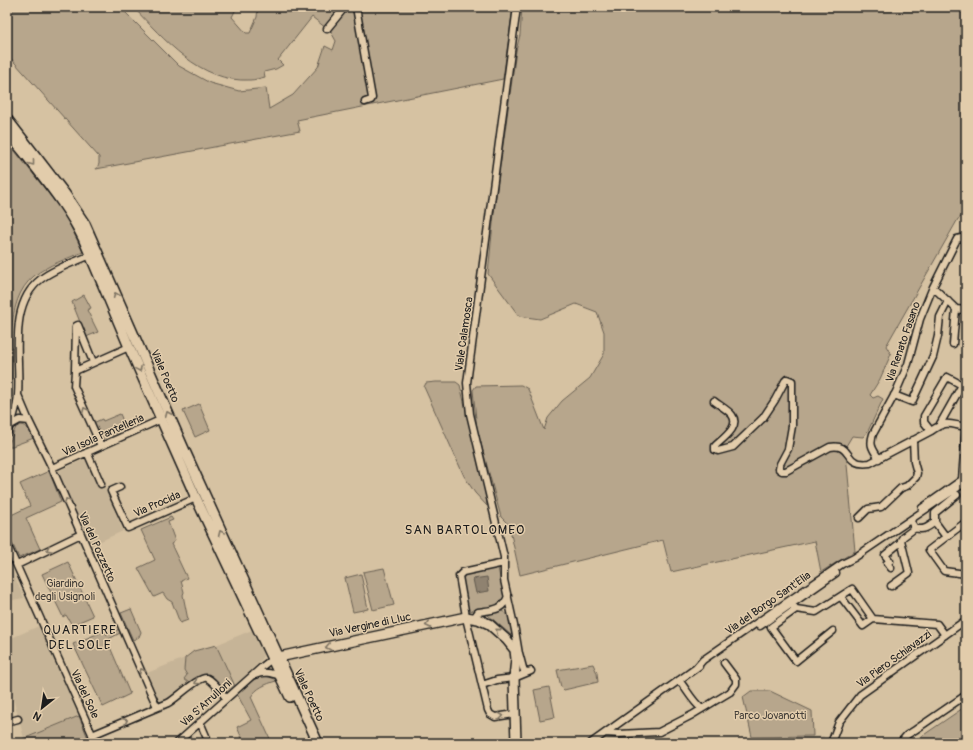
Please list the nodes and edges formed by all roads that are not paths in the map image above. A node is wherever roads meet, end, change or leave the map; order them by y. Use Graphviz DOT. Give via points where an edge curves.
graph roads {
  1 [pos="345,7"];
  2 [pos="356,7"];
  3 [pos="517,7"];
  4 [pos="326,29"];
  5 [pos="365,102"];
  6 [pos="7,118"];
  7 [pos="7,134"];
  8 [pos="966,237"];
  9 [pos="91,255"];
  10 [pos="933,287"];
  11 [pos="948,301"];
  12 [pos="956,309"];
  13 [pos="966,310"];
  14 [pos="953,344"];
  15 [pos="129,347"];
  16 [pos="94,362"];
  17 [pos="75,371"];
  18 [pos="964,384"];
  19 [pos="18,395"];
  20 [pos="894,395"];
  21 [pos="714,401"];
  22 [pos="162,419"];
  23 [pos="29,421"];
  24 [pos="966,423"];
  25 [pos="940,424"];
  26 [pos="11,425"];
  27 [pos="966,427"];
  28 [pos="931,431"];
  29 [pos="7,433"];
  30 [pos="913,440"];
  31 [pos="101,446"];
  32 [pos="87,452"];
  33 [pos="879,459"];
  34 [pos="52,468"];
  35 [pos="964,480"];
  36 [pos="101,484"];
  37 [pos="120,487"];
  38 [pos="958,495"];
  39 [pos="196,498"];
  40 [pos="859,518"];
  41 [pos="912,518"];
  42 [pos="935,522"];
  43 [pos="966,522"];
  44 [pos="915,528"];
  45 [pos="81,534"];
  46 [pos="946,537"];
  47 [pos="901,542"];
  48 [pos="7,544"];
  49 [pos="504,563"];
  50 [pos="16,564"];
  51 [pos="891,568"];
  52 [pos="966,574"];
  53 [pos="891,586"];
  54 [pos="508,596"];
  55 [pos="841,597"];
  56 [pos="793,604"];
  57 [pos="470,618"];
  58 [pos="873,619"];
  59 [pos="966,620"];
  60 [pos="766,621"];
  61 [pos="771,627"];
  62 [pos="833,631"];
  63 [pos="945,635"];
  64 [pos="518,656"];
  65 [pos="276,658"];
  66 [pos="724,663"];
  67 [pos="696,668"];
  68 [pos="280,676"];
  69 [pos="514,678"];
  70 [pos="248,679"];
  71 [pos="679,680"];
  72 [pos="482,685"];
  73 [pos="966,695"];
  74 [pos="226,698"];
  75 [pos="158,707"];
  76 [pos="702,709"];
  77 [pos="515,714"];
  78 [pos="18,719"];
  79 [pos="7,722"];
  80 [pos="200,722"];
  81 [pos="622,722"];
  82 [pos="632,733"];
  83 [pos="605,734"];
  84 [pos="92,735"];
  85 [pos="96,743"];
  86 [pos="177,743"];
  87 [pos="209,743"];
  88 [pos="312,743"];
  89 [pos="318,743"];
  90 [pos="516,743"];
  91 [pos="591,743"];
  92 [pos="831,743"];
  93 [pos="900,743"];
  1 -- 4 [label="street"];
  2 -- 5 [label="street" via="372,98"];
  3 -- 49 [label="street, Viale Calamosca" via="467,383 470,414"];
  65 -- 6 [label="main road, Viale Poetto, one-way" via="85,224"];
  7 -- 9 [label="main road, Viale Poetto, one-way" via="66,208"];
  8 -- 10 [label="street, Via Renato Fasano" via="957,238"];
  9 -- 15 [label="main road, Viale Poetto"];
  9 -- 19 [label="street" via="49,273 28,293 22,307 19,326"];
  10 -- 11 [label="street"];
  10 -- 20 [label="street, Via Renato Fasano" via="920,319 908,364"];
  11 -- 12 [label="street"];
  11 -- 20 [label="street" via="940,317 933,357 912,402"];
  12 -- 13 [label="street"];
  12 -- 14 [label="street"];
  15 -- 16 [label="street"];
  15 -- 22 [label="main road, Viale Poetto, one-way"];
  16 -- 17 [label="street"];
  16 -- 17 [label="street" via="78,325"];
  31 -- 17 [label="street, one-way" via="74,386"];
  18 -- 25 [label="street"];
  18 -- 28 [label="street" via="948,377 924,416 924,422"];
  19 -- 23 [label="street, Via del Pozzetto"];
  19 -- 26 [label="street"];
  20 -- 33 [label="street, Via Renato Fasano" via="871,441"];
  21 -- 33 [label="street" via="732,415 734,421 724,439 715,445 714,448 718,451 738,443 763,418 782,385 790,380 793,384 792,426 788,449 780,464 780,470 786,471 836,446 846,450 857,463 870,463"];
  22 -- 31 [label="street, Via Isola Pantelleria"];
  22 -- 39 [label="main road, Viale Poetto"];
  23 -- 26 [label="street" via="20,420"];
  23 -- 34 [label="street, Via del Pozzetto"];
  24 -- 27 [label="street"];
  25 -- 27 [label="street"];
  25 -- 28 [label="street"];
  26 -- 29 [label="street"];
  27 -- 35 [label="street"];
  28 -- 30 [label="street"];
  30 -- 33 [label="street"];
  30 -- 40 [label="street" via="916,477 881,507 868,509"];
  31 -- 32 [label="street, Via Isola Pantelleria"];
  32 -- 34 [label="street, Via Isola Pantelleria"];
  32 -- 36 [label="street"];
  45 -- 34 [label="street, Via del Pozzetto, one-way"];
  35 -- 41 [label="street, Via del Borgo Sant'Elia"];
  37 -- 39 [label="street, Via Procida" via="111,491 128,528"];
  38 -- 42 [label="street" via="935,513"];
  39 -- 65 [label="main road, Viale Poetto"];
  41 -- 44 [label="street"];
  41 -- 56 [label="street, Via del Borgo Sant'Elia"];
  42 -- 44 [label="street" via="925,529"];
  42 -- 46 [label="street"];
  43 -- 46 [label="street"];
  44 -- 47 [label="street" via="902,537"];
  45 -- 50 [label="street, one-way"];
  75 -- 45 [label="street, Via del Pozzetto, one-way"];
  46 -- 52 [label="street" via="929,550 944,571"];
  47 -- 51 [label="street" via="885,555 890,561 887,563"];
  47 -- 53 [label="street" via="909,573"];
  48 -- 50 [label="street, Via del Sole"];
  49 -- 54 [label="street, Viale Calamosca" via="504,580"];
  49 -- 57 [label="street" via="460,574 459,580"];
  50 -- 84 [label="street, Via del Sole"];
  54 -- 57 [label="street" via="503,606 478,612"];
  54 -- 64 [label="street, Viale Calamosca"];
  55 -- 56 [label="street" via="816,612"];
  55 -- 58 [label="street" via="863,626"];
  55 -- 58 [label="street" via="852,589"];
  56 -- 60 [label="street, Via del Borgo Sant'Elia"];
  56 -- 61 [label="street"];
  56 -- 67 [label="street, Via del Borgo Sant'Elia" via="703,660"];
  64 -- 57 [label="main road, one-way" via="507,640 489,624"];
  57 -- 65 [label="main road, Via Vergine di Lluc, one-way"];
  57 -- 72 [label="street"];
  58 -- 63 [label="street" via="937,624"];
  59 -- 63 [label="street, Via Piero Schiavazzi"];
  60 -- 61 [label="street"];
  60 -- 67 [label="street, Via del Borgo Sant'Elia"];
  61 -- 62 [label="street" via="796,661"];
  63 -- 92 [label="street, Via Piero Schiavazzi" via="860,695 839,722"];
  64 -- 69 [label="main road"];
  64 -- 69 [label="street, Viale Calamosca" via="524,671 530,671"];
  65 -- 68 [label="main road, Viale Poetto"];
  65 -- 70 [label="street, Via S'Arrulloni"];
  65 -- 89 [label="main road, Viale Poetto"];
  66 -- 76 [label="street" via="736,679 736,684 730,692"];
  67 -- 71 [label="street, Via del Borgo Sant'Elia"];
  68 -- 70 [label="street, Via S'Arrulloni" via="262,672"];
  68 -- 88 [label="main road, Viale Poetto"];
  69 -- 72 [label="street"];
  69 -- 77 [label="main road"];
  70 -- 74 [label="street, Via S'Arrulloni"];
  71 -- 76 [label="street"];
  71 -- 81 [label="street, Via del Borgo Sant'Elia"];
  72 -- 77 [label="street, one-way" via="492,716"];
  73 -- 93 [label="street" via="907,735"];
  74 -- 75 [label="street, one-way" via="212,681 204,678 177,698"];
  74 -- 80 [label="street, Via S'Arrulloni"];
  84 -- 75 [label="street, one-way"];
  76 -- 82 [label="street" via="657,733"];
  77 -- 90 [label="main road"];
  78 -- 79 [label="street"];
  80 -- 86 [label="street, Via S'Arrulloni"];
  80 -- 87 [label="street"];
  81 -- 82 [label="street"];
  81 -- 83 [label="street, Via del Borgo Sant'Elia"];
  82 -- 83 [label="street"];
  83 -- 91 [label="street, Via del Borgo Sant'Elia"];
  84 -- 85 [label="street, Via del Sole"];
}
